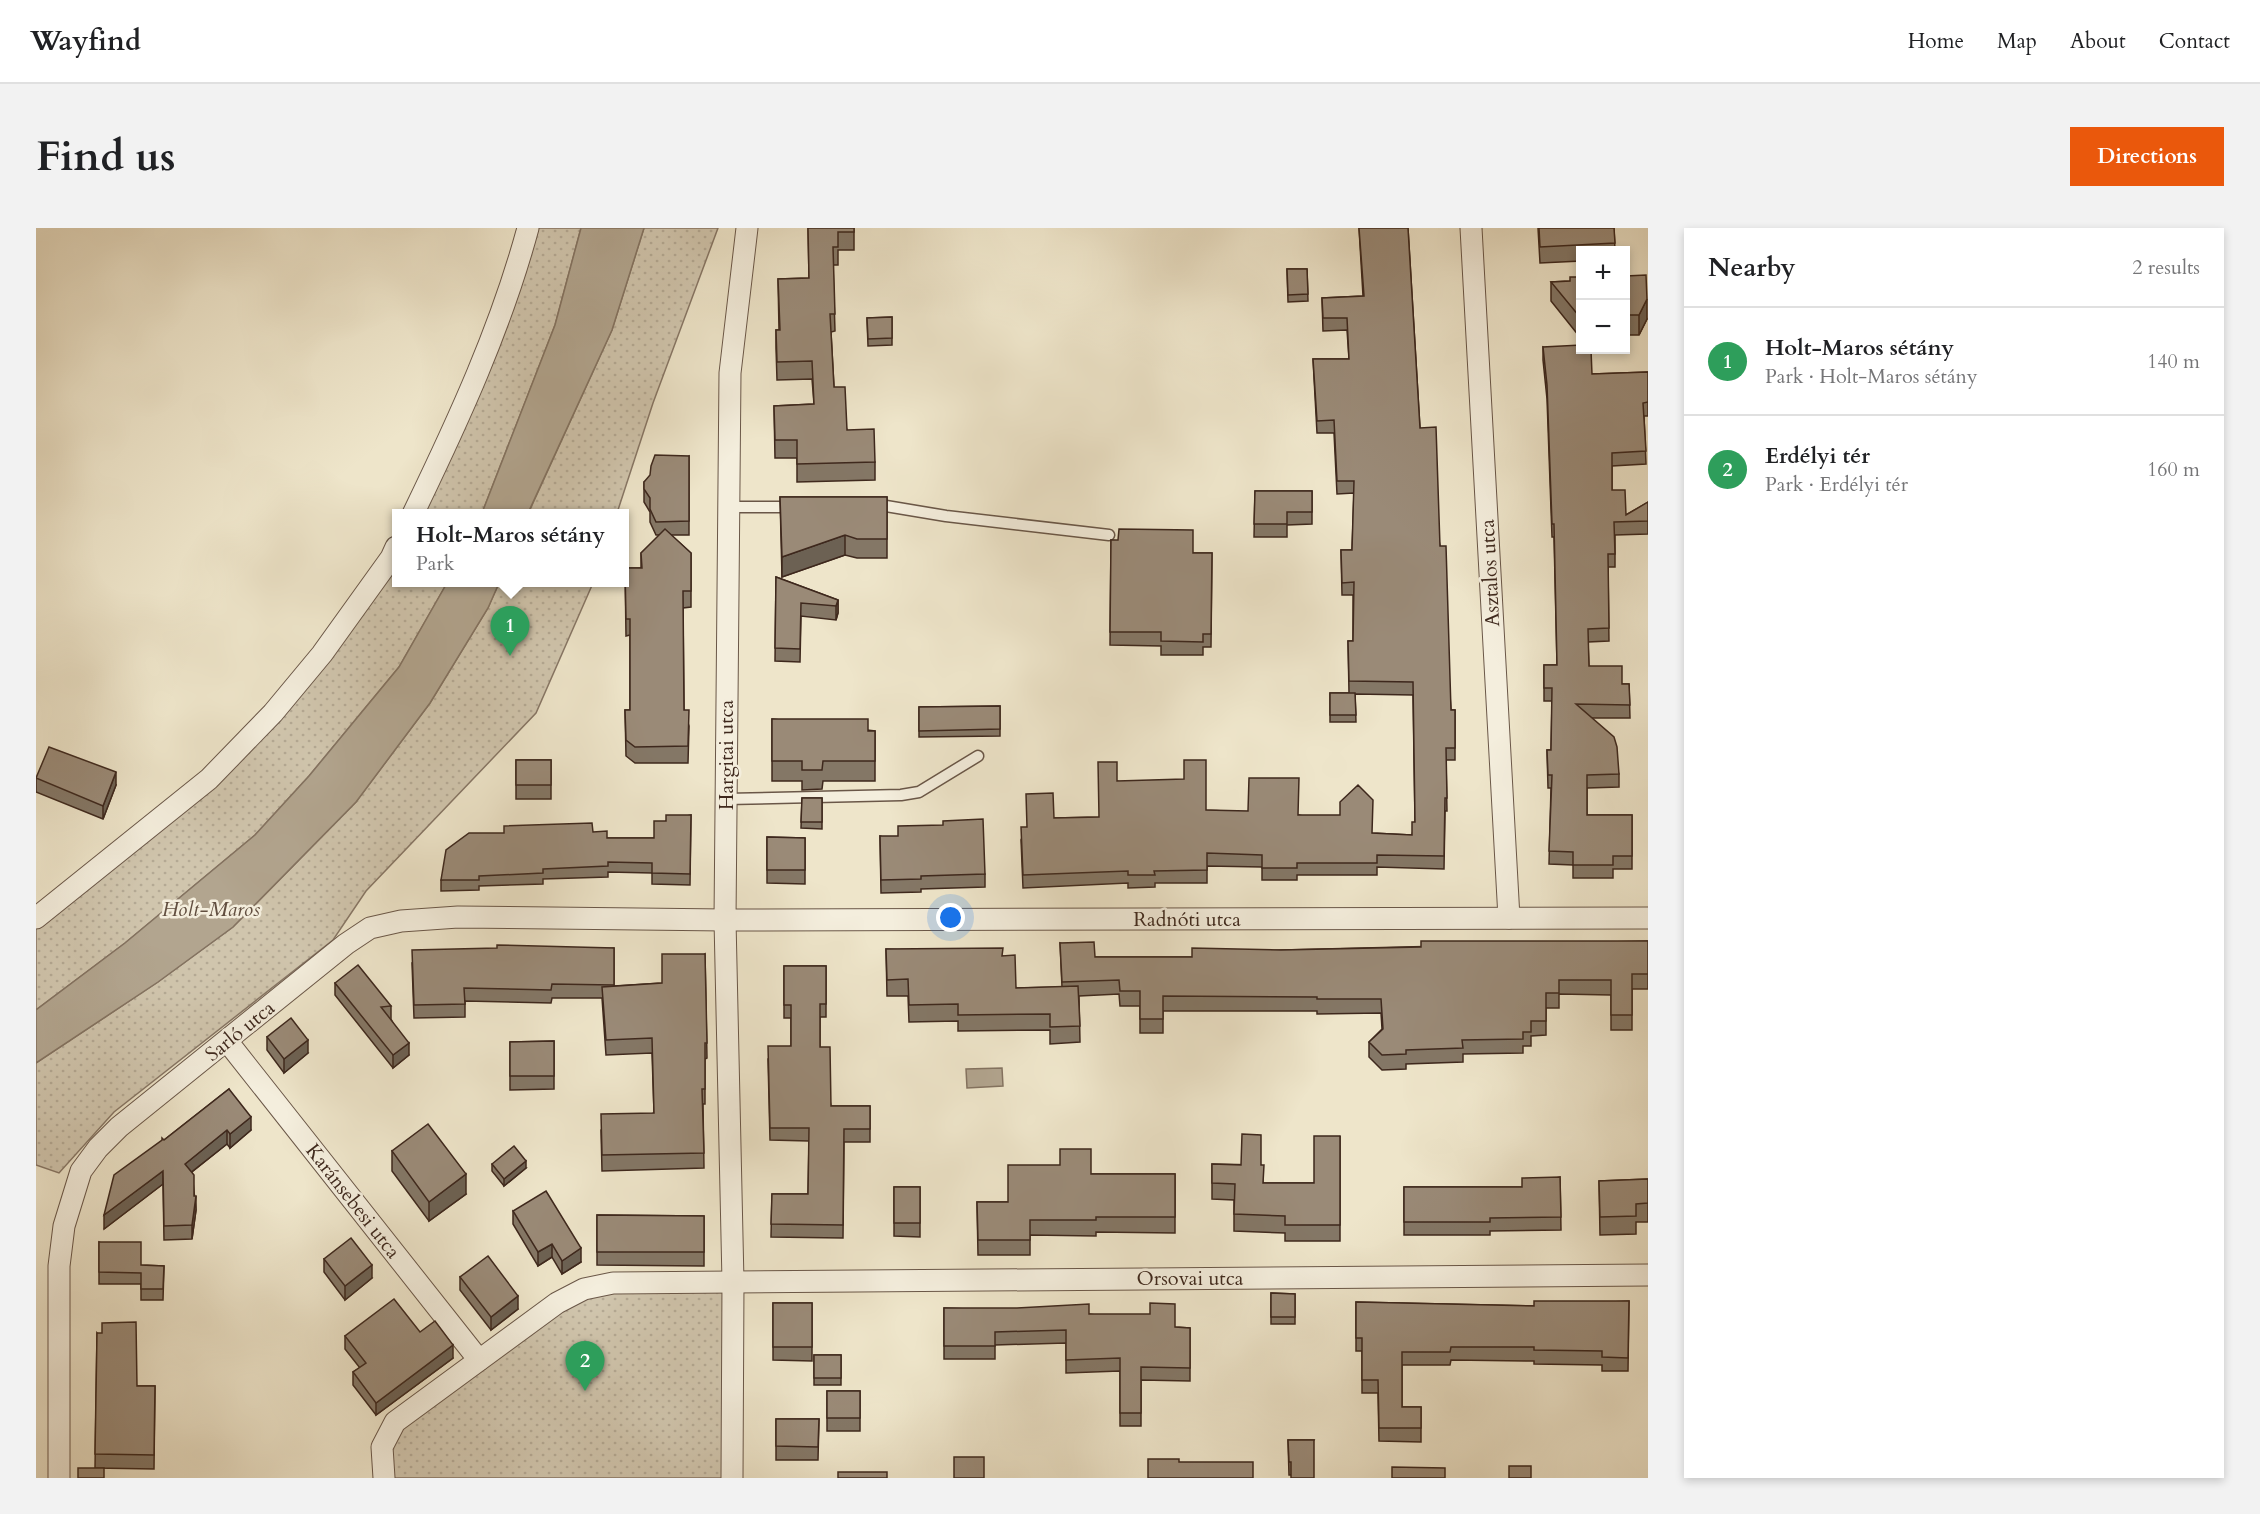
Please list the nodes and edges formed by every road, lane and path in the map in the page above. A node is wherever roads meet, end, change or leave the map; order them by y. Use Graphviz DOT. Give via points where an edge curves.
graph roads {
  1 [pos="528,228"];
  2 [pos="747,228"];
  3 [pos="1471,228"];
  4 [pos="863,506"];
  5 [pos="729,507"];
  6 [pos="807,507"];
  7 [pos="414,509"];
  8 [pos="1109,535"];
  9 [pos="392,554"];
  10 [pos="978,756"];
  11 [pos="726,799"];
  12 [pos="36,918"];
  13 [pos="1509,918"];
  14 [pos="1648,918"];
  15 [pos="725,920"];
  16 [pos="227,1041"];
  17 [pos="1648,1275"];
  18 [pos="733,1282"];
  19 [pos="479,1360"];
  20 [pos="59,1478"];
  21 [pos="384,1478"];
  22 [pos="732,1478"];
  1 -- 7 [label="street" via="490,345"];
  2 -- 5 [label="street, Hargitai utca" via="730,373"];
  3 -- 13 [label="street, Asztalos utca"];
  4 -- 8 [label="lane"];
  5 -- 6 [label="lane"];
  5 -- 11 [label="street, Hargitai utca"];
  9 -- 12 [label="street" via="322,654 273,713 209,779"];
  10 -- 11 [label="lane" via="919,792"];
  11 -- 15 [label="street, Hargitai utca"];
  13 -- 14 [label="street, Radnóti utca"];
  13 -- 15 [label="street, Radnóti utca"];
  15 -- 16 [label="street, Sarló utca" via="458,917 401,921 370,928"];
  15 -- 18 [label="street, Hargitai utca"];
  16 -- 19 [label="street, Karánsebesi utca"];
  16 -- 20 [label="street, Sarló utca" via="119,1127 81,1171 64,1226 59,1266"];
  17 -- 18 [label="street, Orsovai utca"];
  18 -- 19 [label="street, Orsovai utca" via="612,1283 584,1289 556,1303"];
  18 -- 22 [label="street, Hargitai utca"];
  19 -- 21 [label="street, Orsovai utca" via="395,1422 382,1447"];
}
